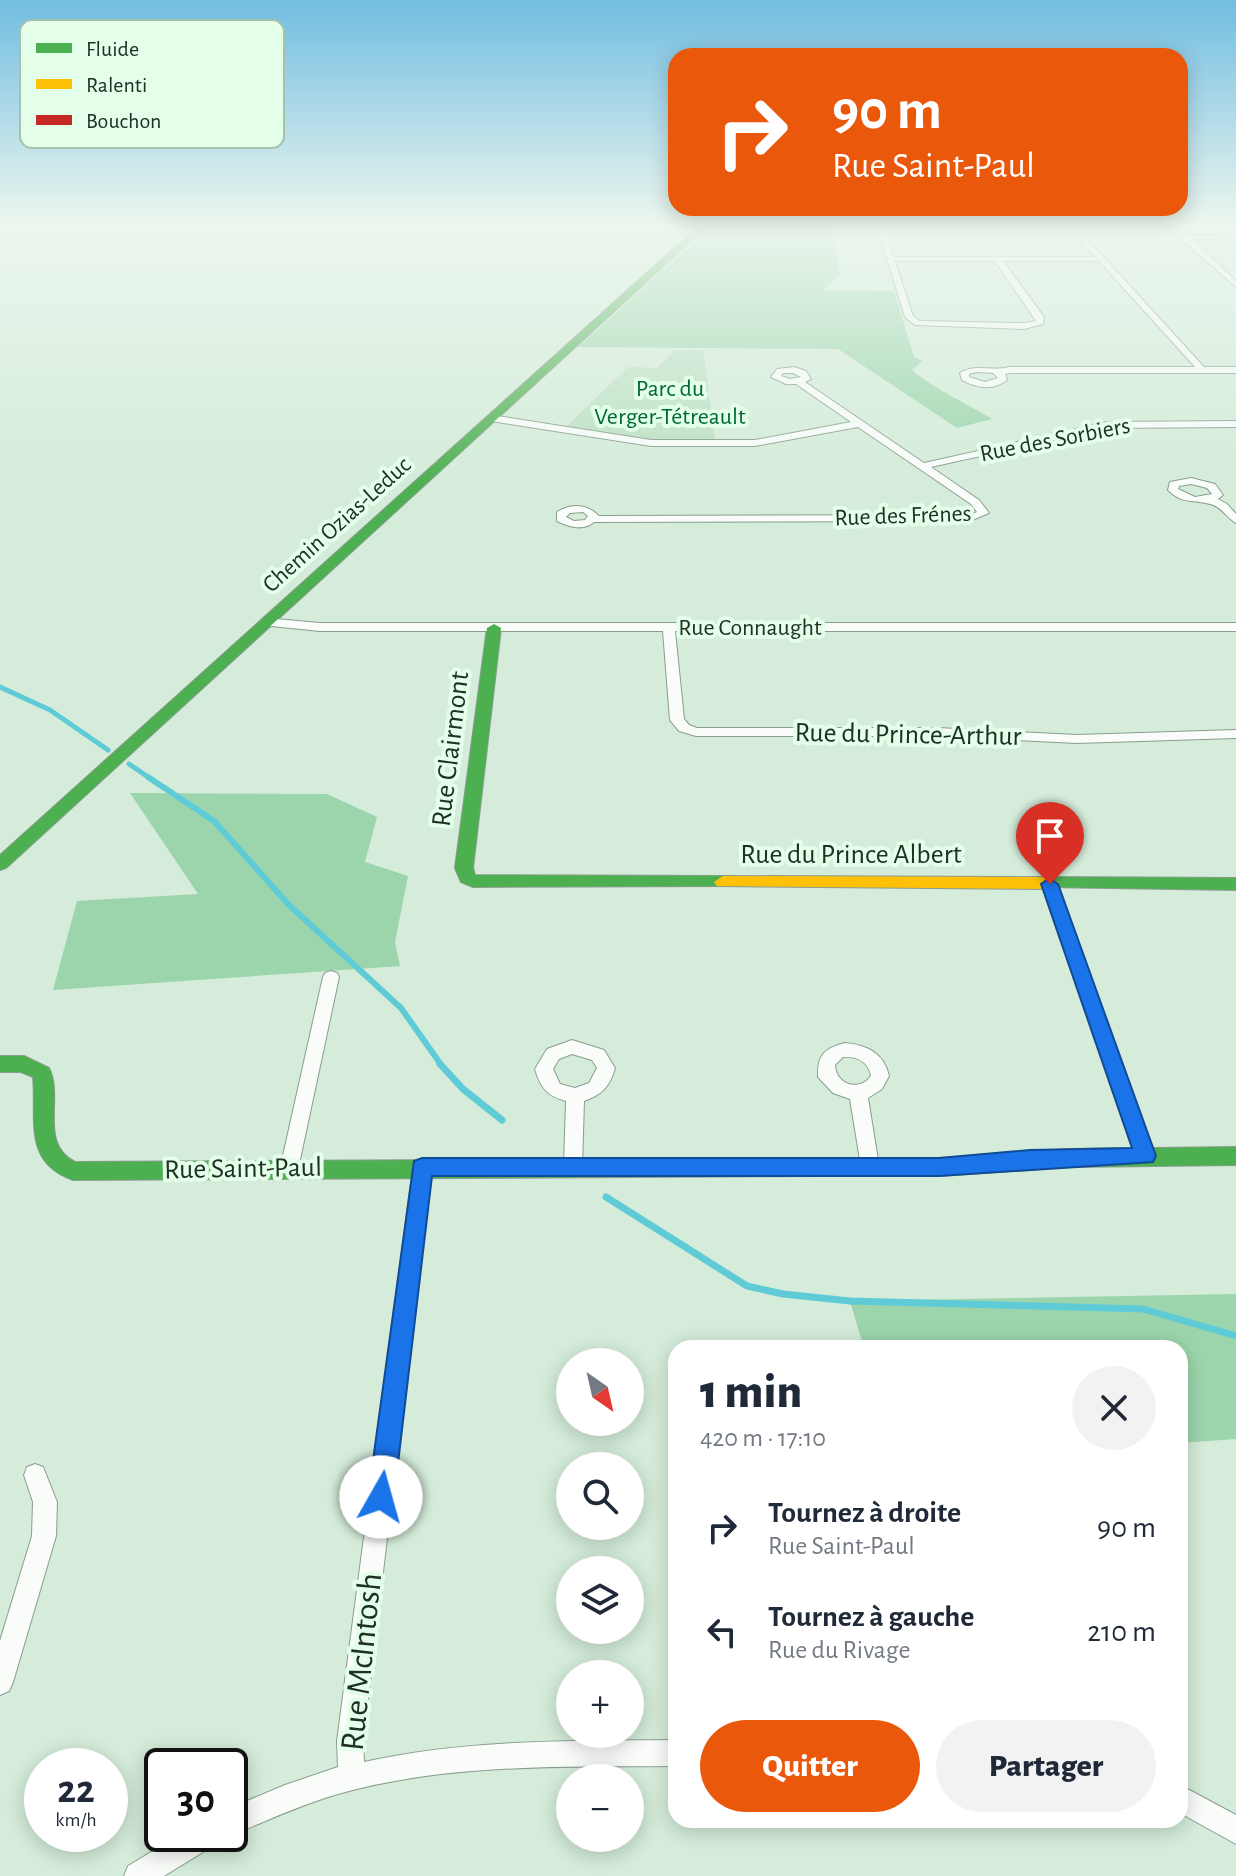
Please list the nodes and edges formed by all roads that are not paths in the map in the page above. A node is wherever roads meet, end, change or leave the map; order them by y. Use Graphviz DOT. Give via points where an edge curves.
graph roads {
  1 [pos="610,311"];
  2 [pos="907,311"];
  3 [pos="1035,311"];
  4 [pos="1148,311"];
  5 [pos="1202,370"];
  6 [pos="1236,370"];
  7 [pos="999,373"];
  8 [pos="799,382"];
  9 [pos="491,418"];
  10 [pos="862,423"];
  11 [pos="1236,424"];
  12 [pos="923,466"];
  13 [pos="1211,500"];
  14 [pos="594,519"];
  15 [pos="1236,520"];
  16 [pos="265,622"];
  17 [pos="1236,627"];
  18 [pos="494,628"];
  19 [pos="669,628"];
  20 [pos="1236,734"];
  21 [pos="0,864"];
  22 [pos="467,878"];
  23 [pos="1050,884"];
  24 [pos="1236,884"];
  25 [pos="331,977"];
  26 [pos="0,1064"];
  27 [pos="858,1093"];
  28 [pos="575,1095"];
  29 [pos="1145,1156"];
  30 [pos="1236,1156"];
  31 [pos="573,1166"];
  32 [pos="870,1166"];
  33 [pos="422,1167"];
  34 [pos="289,1169"];
  35 [pos="35,1475"];
  36 [pos="0,1682"];
  37 [pos="668,1753"];
  38 [pos="352,1776"];
  39 [pos="1188,1803"];
  40 [pos="248,1814"];
  41 [pos="1236,1830"];
  42 [pos="177,1852"];
  43 [pos="138,1876"];
  1 -- 9 [label="street, Chemin Ozias-Leduc"];
  2 -- 3 [label="street" via="915,322 934,326 1024,326 1040,322"];
  4 -- 5 [label="street"];
  5 -- 6 [label="street"];
  5 -- 7 [label="street"];
  8 -- 10 [label="street, Rue des Frénes"];
  9 -- 10 [label="street" via="630,442 666,443 755,443"];
  9 -- 16 [label="street, Chemin Ozias-Leduc"];
  10 -- 12 [label="street, Rue des Frénes"];
  11 -- 12 [label="street, Rue des Sorbiers" via="1107,425"];
  12 -- 14 [label="street, Rue des Frénes" via="981,506 983,514"];
  13 -- 15 [label="street"];
  16 -- 18 [label="street, Rue Connaught"];
  16 -- 21 [label="street, Chemin Ozias-Leduc"];
  17 -- 19 [label="street, Rue Connaught"];
  18 -- 19 [label="street, Rue Connaught"];
  18 -- 22 [label="street, Rue Clairmont" via="464,868"];
  19 -- 20 [label="street, Rue du Prince-Arthur" via="676,717 696,732 937,732 1077,739"];
  22 -- 23 [label="street, Rue du Prince Albert" via="481,883"];
  23 -- 24 [label="street, Rue du Prince Albert"];
  23 -- 29 [label="street"];
  25 -- 34 [label="street"];
  26 -- 34 [label="street, Rue Saint-Paul" via="30,1065 42,1073 47,1155 61,1169"];
  27 -- 32 [label="street"];
  28 -- 31 [label="street"];
  29 -- 30 [label="street, Rue Saint-Paul"];
  29 -- 32 [label="street, Rue Saint-Paul"];
  31 -- 32 [label="street, Rue Saint-Paul"];
  31 -- 33 [label="street, Rue Saint-Paul"];
  33 -- 34 [label="street, Rue Saint-Paul"];
  33 -- 38 [label="street, Rue McIntosh" via="350,1741"];
  35 -- 36 [label="street" via="45,1502 44,1536"];
  37 -- 38 [label="street" via="456,1758"];
  38 -- 40 [label="street"];
  39 -- 41 [label="street"];
  42 -- 43 [label="street"];
}
